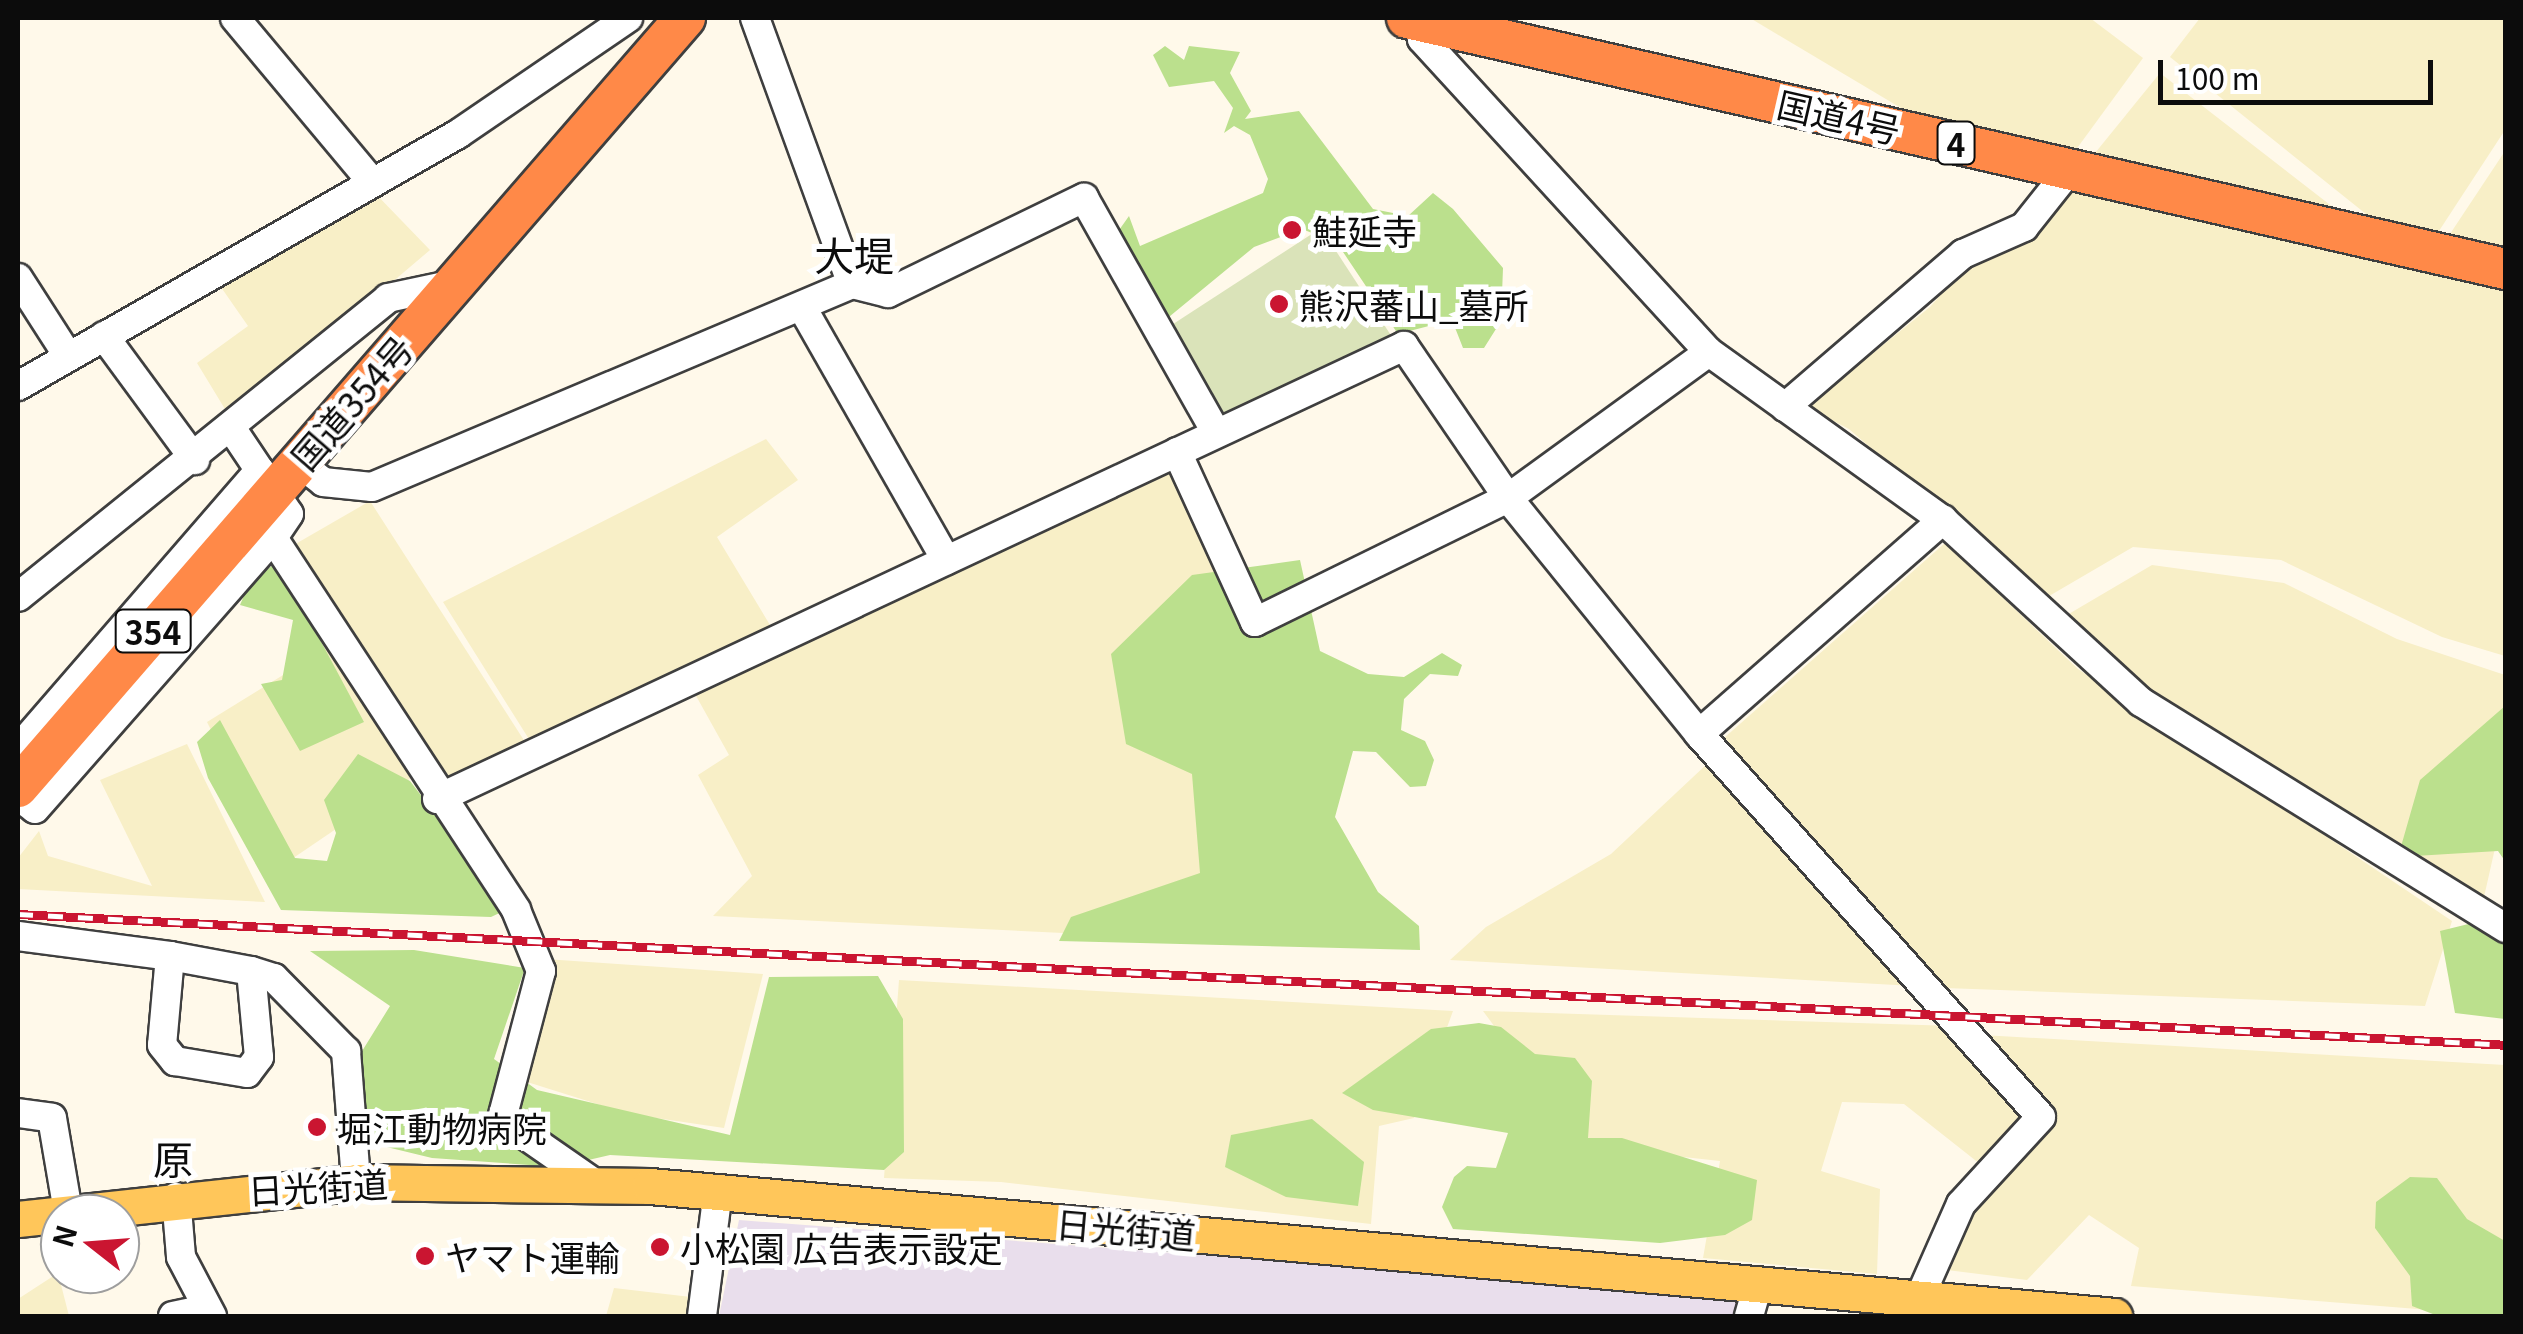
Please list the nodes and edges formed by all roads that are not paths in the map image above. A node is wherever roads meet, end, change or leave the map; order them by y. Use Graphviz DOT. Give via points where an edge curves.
graph roads {
  1 [pos="235,18"];
  2 [pos="628,18"];
  3 [pos="685,18"];
  4 [pos="755,18"];
  5 [pos="1413,19"];
  6 [pos="2071,168"];
  7 [pos="372,182"];
  8 [pos="2506,269"];
  9 [pos="18,278"];
  10 [pos="454,284"];
  11 [pos="852,284"];
  12 [pos="804,309"];
  13 [pos="104,336"];
  14 [pos="1709,352"];
  15 [pos="68,356"];
  16 [pos="18,386"];
  17 [pos="1786,407"];
  18 [pos="232,429"];
  19 [pos="1216,432"];
  20 [pos="1177,452"];
  21 [pos="195,460"];
  22 [pos="278,475"];
  23 [pos="1508,498"];
  24 [pos="1943,520"];
  25 [pos="273,538"];
  26 [pos="946,560"];
  27 [pos="18,597"];
  28 [pos="1699,734"];
  29 [pos="21,776"];
  30 [pos="436,799"];
  31 [pos="2506,928"];
  32 [pos="18,936"];
  33 [pos="170,956"];
  34 [pos="252,971"];
  35 [pos="18,1113"];
  36 [pos="356,1182"];
  37 [pos="596,1184"];
  38 [pos="718,1191"];
  39 [pos="65,1194"];
  40 [pos="176,1197"];
  41 [pos="140,1202"];
  42 [pos="1919,1298"];
  43 [pos="1753,1300"];
  44 [pos="210,1313"];
  45 [pos="174,1316"];
  46 [pos="702,1316"];
  47 [pos="2114,1316"];
  1 -- 7 [label="street"];
  2 -- 7 [label="street"];
  3 -- 10 [label="highway, 国道354号 / 354"];
  4 -- 11 [label="street"];
  5 -- 6 [label="highway, 国道4号 / 4"];
  5 -- 14 [label="street" via="1422,39"];
  6 -- 8 [label="highway, 国道4号 / 4"];
  6 -- 17 [label="street" via="2024,227 1964,254"];
  7 -- 13 [label="street"];
  9 -- 15 [label="street"];
  10 -- 18 [label="street" via="388,298"];
  10 -- 22 [label="highway, 国道354号 / 354"];
  11 -- 12 [label="street"];
  11 -- 19 [label="street" via="888,293 1084,198"];
  12 -- 22 [label="street" via="372,487"];
  12 -- 26 [label="street"];
  13 -- 15 [label="street"];
  13 -- 21 [label="street"];
  14 -- 17 [label="street"];
  14 -- 23 [label="street"];
  15 -- 16 [label="street"];
  17 -- 24 [label="street"];
  18 -- 21 [label="street"];
  18 -- 22 [label="street"];
  19 -- 20 [label="street"];
  19 -- 23 [label="street" via="1404,346"];
  20 -- 23 [label="street" via="1256,622"];
  20 -- 26 [label="street"];
  21 -- 27 [label="street"];
  22 -- 25 [label="street" via="289,514"];
  22 -- 29 [label="highway, 国道354号 / 354"];
  23 -- 28 [label="street"];
  24 -- 28 [label="street"];
  24 -- 31 [label="street" via="2141,702"];
  25 -- 29 [label="street" via="36,809"];
  25 -- 30 [label="street"];
  26 -- 30 [label="street"];
  28 -- 42 [label="street" via="2042,1116 1961,1204"];
  30 -- 37 [label="street" via="516,910 541,971 502,1119"];
  32 -- 33 [label="street"];
  33 -- 34 [label="street"];
  33 -- 34 [label="street" via="162,1045 175,1061 246,1073 260,1056"];
  34 -- 36 [label="street" via="274,978 346,1051"];
  35 -- 39 [label="street" via="52,1118"];
  36 -- 37 [label="main road, 日光街道"];
  36 -- 40 [label="main road, 日光街道"];
  37 -- 38 [label="main road, 日光街道"];
  38 -- 43 [label="main road, 日光街道"];
  38 -- 46 [label="street"];
  40 -- 41 [label="main road, 日光街道"];
  40 -- 44 [label="street" via="181,1257"];
  42 -- 43 [label="main road, 日光街道"];
  42 -- 47 [label="main road, 日光街道"];
  44 -- 45 [label="street"];
}
